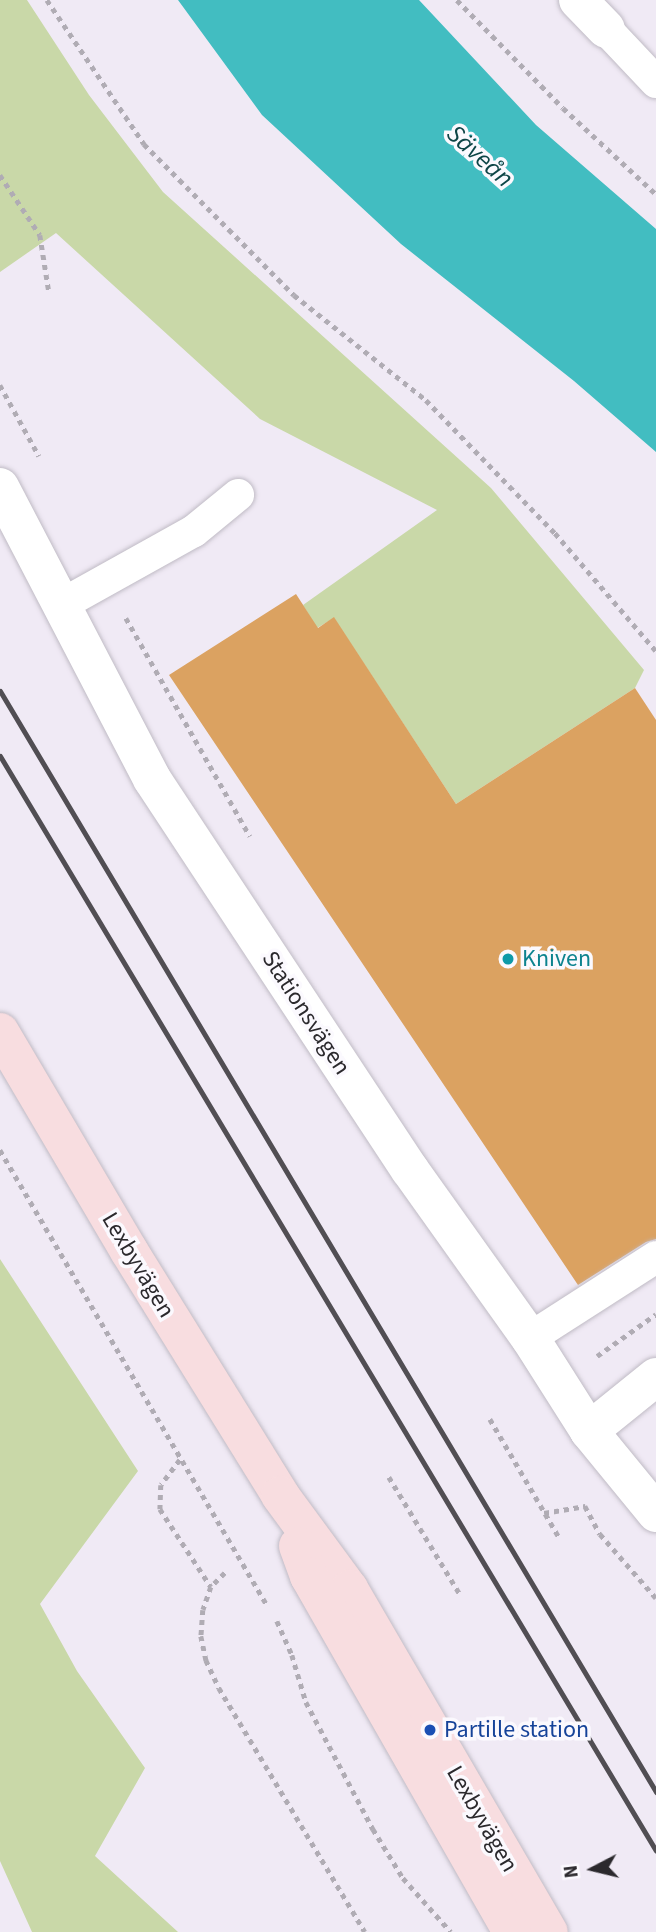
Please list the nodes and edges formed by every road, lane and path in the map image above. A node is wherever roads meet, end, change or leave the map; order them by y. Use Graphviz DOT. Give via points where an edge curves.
graph roads {
  1 [pos="47,0"];
  2 [pos="457,0"];
  3 [pos="578,0"];
  4 [pos="606,29"];
  5 [pos="656,82"];
  6 [pos="0,174"];
  7 [pos="656,194"];
  8 [pos="49,292"];
  9 [pos="0,385"];
  10 [pos="43,464"];
  11 [pos="0,487"];
  12 [pos="237,495"];
  13 [pos="104,581"];
  14 [pos="61,605"];
  15 [pos="656,651"];
  16 [pos="254,843"];
  17 [pos="0,1032"];
  18 [pos="0,1150"];
  19 [pos="656,1257"];
  20 [pos="656,1314"];
  21 [pos="530,1338"];
  22 [pos="590,1361"];
  23 [pos="656,1377"];
  24 [pos="490,1419"];
  25 [pos="589,1431"];
  26 [pos="180,1460"];
  27 [pos="389,1477"];
  28 [pos="280,1495"];
  29 [pos="544,1513"];
  30 [pos="656,1513"];
  31 [pos="559,1537"];
  32 [pos="225,1573"];
  33 [pos="211,1587"];
  34 [pos="461,1596"];
  35 [pos="656,1598"];
  36 [pos="268,1606"];
  37 [pos="275,1617"];
  38 [pos="365,1932"];
  39 [pos="451,1932"];
  40 [pos="512,1932"];
  41 [pos="549,1932"];
  1 -- 15 [label="path" via="144,144 294,295 426,400 555,533"];
  2 -- 7 [label="path"];
  3 -- 4 [label="street"];
  4 -- 5 [label="lane"];
  6 -- 8 [label="path" via="40,235"];
  9 -- 10 [label="path"];
  11 -- 14 [label="street, Stationsvägen"];
  12 -- 13 [label="lane" via="194,531"];
  13 -- 14 [label="lane"];
  13 -- 16 [label="path"];
  14 -- 21 [label="street, Stationsvägen" via="152,779 410,1170"];
  17 -- 28 [label="street, Lexbyvägen"];
  18 -- 26 [label="path"];
  19 -- 21 [label="lane"];
  20 -- 22 [label="path"];
  21 -- 25 [label="street, Stationsvägen"];
  23 -- 25 [label="street"];
  24 -- 29 [label="path"];
  25 -- 30 [label="street, Stationsvägen"];
  26 -- 33 [label="path" via="161,1485 160,1509"];
  26 -- 36 [label="path"];
  27 -- 34 [label="path"];
  28 -- 40 [label="street, Lexbyvägen" via="309,1576"];
  28 -- 41 [label="street, Lexbyvägen" via="349,1589"];
  29 -- 31 [label="path"];
  29 -- 35 [label="path" via="586,1506 600,1534"];
  32 -- 33 [label="path"];
  33 -- 38 [label="path" via="201,1636 206,1660"];
  37 -- 39 [label="path" via="310,1713 373,1829 403,1878"];
}
